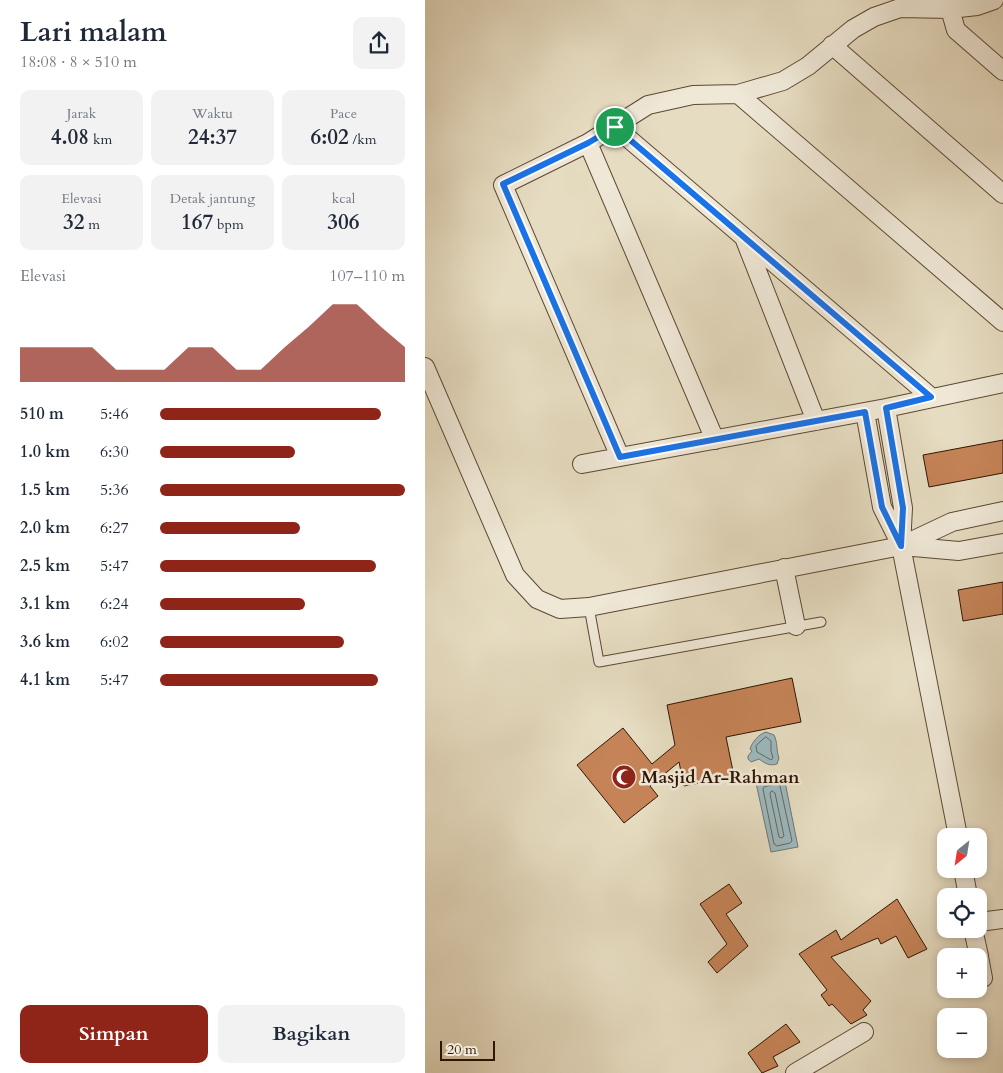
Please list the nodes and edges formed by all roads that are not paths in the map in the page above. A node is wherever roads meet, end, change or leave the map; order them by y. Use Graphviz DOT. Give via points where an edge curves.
graph roads {
  1 [pos="994,0"];
  2 [pos="898,4"];
  3 [pos="950,9"];
  4 [pos="832,46"];
  5 [pos="1003,71"];
  6 [pos="738,94"];
  7 [pos="615,127"];
  8 [pos="588,143"];
  9 [pos="1003,194"];
  10 [pos="744,237"];
  11 [pos="1003,322"];
  12 [pos="425,367"];
  13 [pos="1003,383"];
  14 [pos="931,397"];
  15 [pos="886,408"];
  16 [pos="865,412"];
  17 [pos="816,421"];
  18 [pos="715,440"];
  19 [pos="620,457"];
  20 [pos="582,464"];
  21 [pos="1003,512"];
  22 [pos="1003,543"];
  23 [pos="901,546"];
  24 [pos="785,568"];
  25 [pos="589,607"];
  26 [pos="821,622"];
  27 [pos="796,626"];
  28 [pos="956,828"];
  29 [pos="1003,918"];
  30 [pos="987,921"];
  31 [pos="865,1032"];
  32 [pos="795,1073"];
  1 -- 3 [label="street"];
  2 -- 3 [label="street"];
  2 -- 4 [label="street" via="853,29"];
  3 -- 5 [label="street" via="955,30"];
  4 -- 6 [label="street" via="783,81"];
  4 -- 9 [label="street"];
  6 -- 7 [label="street" via="693,95 648,104"];
  6 -- 11 [label="street"];
  7 -- 8 [label="street"];
  7 -- 10 [label="street"];
  8 -- 18 [label="street"];
  8 -- 19 [label="street" via="503,184"];
  10 -- 14 [label="street"];
  10 -- 17 [label="street"];
  12 -- 25 [label="street" via="515,575 537,599 559,609"];
  13 -- 14 [label="street"];
  14 -- 15 [label="street"];
  15 -- 16 [label="street"];
  15 -- 23 [label="street" via="903,508"];
  16 -- 17 [label="street"];
  16 -- 23 [label="street" via="882,507"];
  17 -- 18 [label="street"];
  18 -- 19 [label="street"];
  19 -- 20 [label="street"];
  21 -- 23 [label="street" via="952,522"];
  22 -- 23 [label="street" via="959,551"];
  23 -- 24 [label="street"];
  23 -- 28 [label="street"];
  24 -- 25 [label="street"];
  24 -- 27 [label="street"];
  25 -- 27 [label="lane" via="599,662"];
  26 -- 27 [label="lane"];
  29 -- 30 [label="street"];
  31 -- 32 [label="street"];
}
